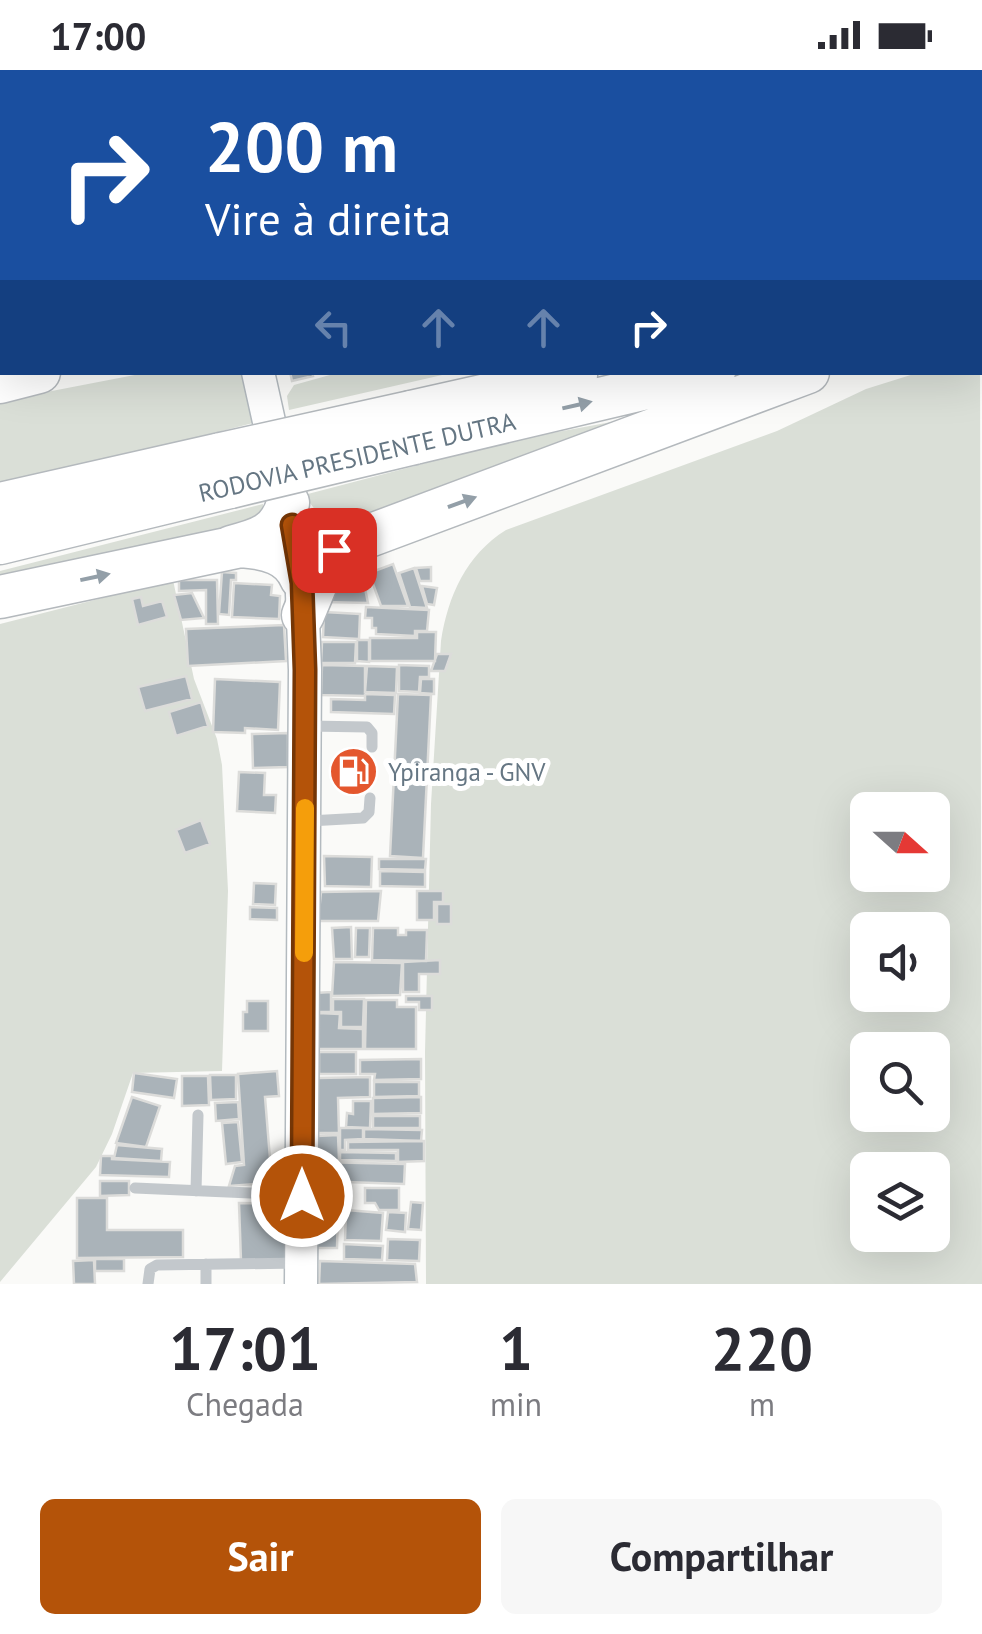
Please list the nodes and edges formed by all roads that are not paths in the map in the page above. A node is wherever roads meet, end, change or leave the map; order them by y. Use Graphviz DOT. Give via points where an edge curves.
graph roads {
  1 [pos="27,375"];
  2 [pos="259,375"];
  3 [pos="577,375"];
  4 [pos="698,375"];
  5 [pos="800,375"];
  6 [pos="0,382"];
  7 [pos="412,427"];
  8 [pos="225,470"];
  9 [pos="78,486"];
  10 [pos="0,493"];
  11 [pos="0,504"];
  12 [pos="290,514"];
  13 [pos="0,543"];
  14 [pos="350,544"];
  15 [pos="221,550"];
  16 [pos="302,596"];
  17 [pos="0,597"];
  18 [pos="305,726"];
  19 [pos="372,747"];
  20 [pos="370,798"];
  21 [pos="304,822"];
  22 [pos="198,1115"];
  23 [pos="135,1188"];
  24 [pos="196,1190"];
  25 [pos="302,1196"];
  26 [pos="206,1264"];
  27 [pos="302,1274"];
  28 [pos="148,1284"];
  29 [pos="206,1284"];
  1 -- 6 [label="highway"];
  2 -- 12 [label="main road"];
  3 -- 7 [label="highway, RODOVIA PRESIDENTE DUTRA"];
  7 -- 4 [label="highway, RODOVIA PRESIDENTE DUTRA, one-way"];
  14 -- 5 [label="highway, one-way"];
  7 -- 8 [label="highway, RODOVIA PRESIDENTE DUTRA, bridge"];
  8 -- 9 [label="highway, RODOVIA PRESIDENTE DUTRA"];
  8 -- 13 [label="highway, RODOVIA PRESIDENTE DUTRA"];
  9 -- 10 [label="highway"];
  9 -- 11 [label="highway, RODOVIA PRESIDENTE DUTRA"];
  12 -- 14 [label="highway" via="301,542 313,550"];
  12 -- 15 [label="highway" via="267,536"];
  12 -- 16 [label="main road"];
  14 -- 16 [label="highway"];
  15 -- 16 [label="highway" via="241,546 287,559"];
  17 -- 15 [label="highway, one-way"];
  16 -- 18 [label="main road"];
  18 -- 19 [label="lane" via="367,727"];
  18 -- 21 [label="main road"];
  20 -- 21 [label="lane" via="363,818"];
  21 -- 25 [label="main road"];
  22 -- 24 [label="lane"];
  23 -- 24 [label="lane"];
  24 -- 25 [label="lane"];
  25 -- 27 [label="main road"];
  26 -- 27 [label="lane"];
  26 -- 28 [label="lane" via="152,1266"];
  26 -- 29 [label="lane"];
}
